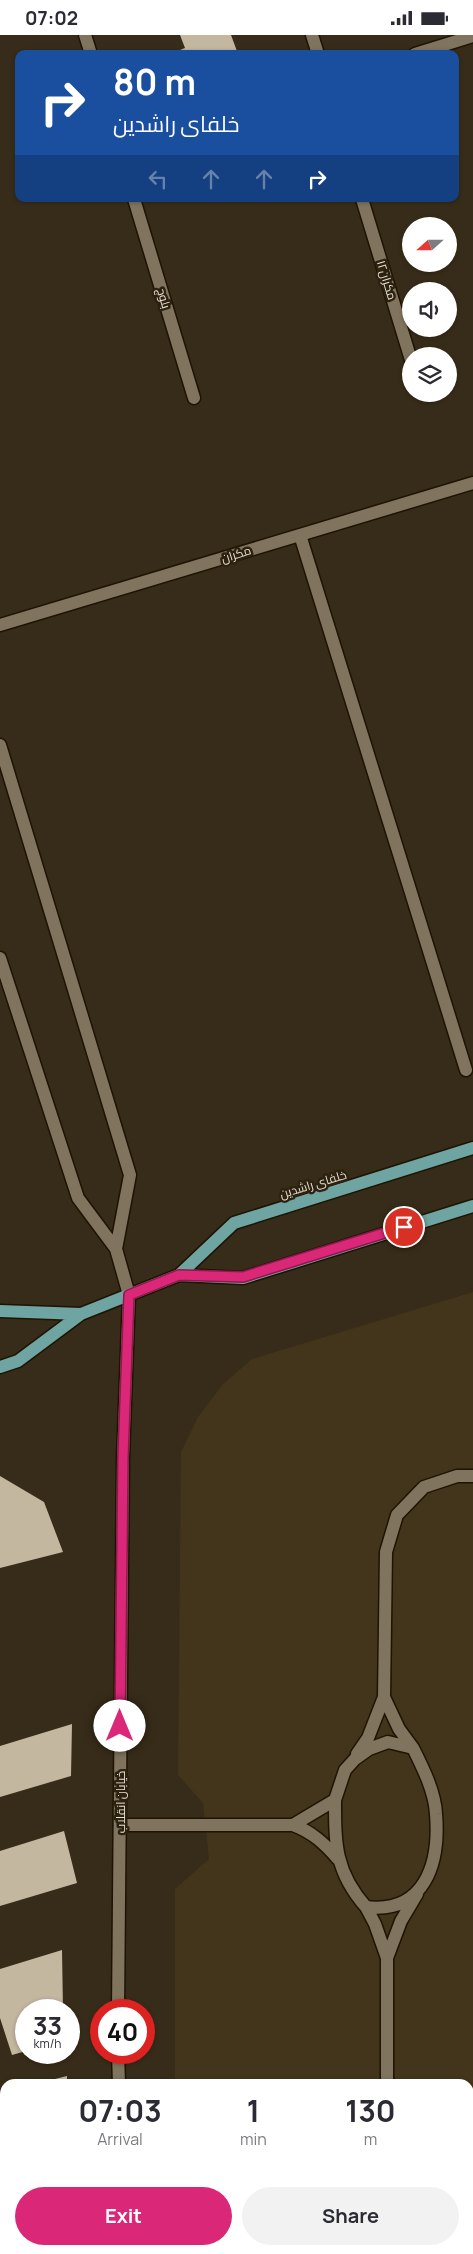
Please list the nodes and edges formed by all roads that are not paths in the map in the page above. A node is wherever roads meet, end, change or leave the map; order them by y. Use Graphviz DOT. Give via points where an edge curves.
graph roads {
  1 [pos="85,35"];
  2 [pos="312,35"];
  3 [pos="473,36"];
  4 [pos="89,50"];
  5 [pos="317,50"];
  6 [pos="428,50"];
  7 [pos="135,202"];
  8 [pos="363,202"];
  9 [pos="407,347"];
  10 [pos="194,398"];
  11 [pos="473,483"];
  12 [pos="300,535"];
  13 [pos="0,625"];
  14 [pos="0,745"];
  15 [pos="0,958"];
  16 [pos="466,1070"];
  17 [pos="473,1148"];
  18 [pos="473,1206"];
  19 [pos="116,1249"];
  20 [pos="179,1275"];
  21 [pos="129,1295"];
  22 [pos="0,1311"];
  23 [pos="81,1314"];
  24 [pos="0,1367"];
  25 [pos="473,1476"];
  26 [pos="384,1697"];
  27 [pos="413,1748"];
  28 [pos="355,1759"];
  29 [pos="335,1800"];
  30 [pos="120,1825"];
  31 [pos="293,1825"];
  32 [pos="340,1861"];
  33 [pos="417,1894"];
  34 [pos="366,1907"];
  35 [pos="387,1958"];
  36 [pos="118,1999"];
  37 [pos="118,2064"];
  38 [pos="119,2079"];
  39 [pos="387,2079"];
  1 -- 4 [label="street"];
  2 -- 5 [label="street"];
  3 -- 6 [label="street"];
  7 -- 10 [label="street, بلوچ"];
  8 -- 9 [label="street, مکران۱۲"];
  11 -- 12 [label="street, مکران"];
  12 -- 13 [label="street, مکران"];
  12 -- 16 [label="street"];
  14 -- 19 [label="street" via="130,1175"];
  15 -- 19 [label="street" via="78,1198"];
  17 -- 20 [label="main road, خلفای راشدین" via="234,1223"];
  18 -- 20 [label="main road, خلفای راشدین" via="243,1277"];
  19 -- 21 [label="street, خیابان انقلاب"];
  20 -- 21 [label="main road, خلفای راشدین"];
  21 -- 23 [label="main road, خلفای راشدین"];
  21 -- 30 [label="street, خیابان انقلاب" via="122,1476"];
  22 -- 23 [label="main road, خلفای راشدین"];
  23 -- 24 [label="main road, خلفای راشدین" via="18,1361"];
  25 -- 26 [label="street" via="457,1475 424,1487 397,1515 386,1553"];
  26 -- 27 [label="street" via="399,1729"];
  26 -- 28 [label="street" via="368,1738"];
  27 -- 28 [label="street" via="388,1742"];
  27 -- 33 [label="street" via="425,1771 436,1812 436,1850 432,1871"];
  28 -- 29 [label="street" via="345,1770"];
  29 -- 31 [label="street"];
  29 -- 32 [label="street" via="335,1844"];
  30 -- 31 [label="street"];
  30 -- 36 [label="street, خیابان انقلاب"];
  31 -- 32 [label="street" via="322,1841"];
  32 -- 34 [label="street" via="353,1893"];
  33 -- 34 [label="street" via="384,1909"];
  33 -- 35 [label="street" via="401,1921"];
  34 -- 35 [label="street"];
  35 -- 39 [label="street"];
  37 -- 38 [label="street"];
}
